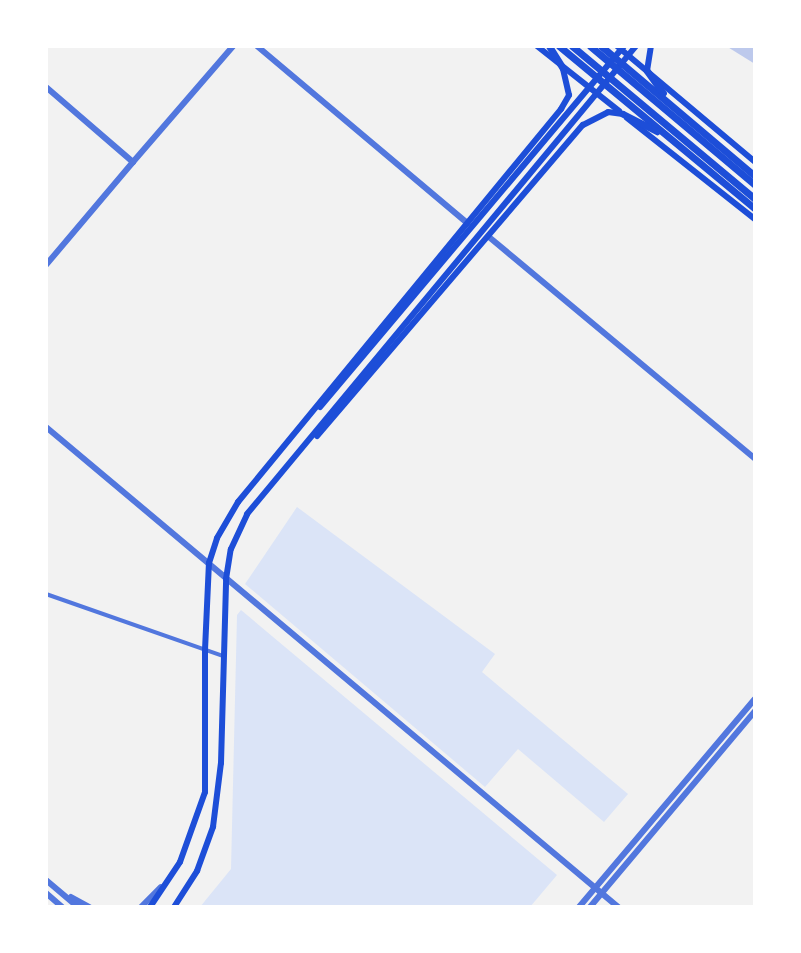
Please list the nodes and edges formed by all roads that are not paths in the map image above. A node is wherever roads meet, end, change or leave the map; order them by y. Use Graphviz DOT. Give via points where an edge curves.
graph roads {
  1 [pos="233,46"];
  2 [pos="257,46"];
  3 [pos="537,46"];
  4 [pos="549,46"];
  5 [pos="559,46"];
  6 [pos="572,46"];
  7 [pos="590,46"];
  8 [pos="601,46"];
  9 [pos="617,46"];
  10 [pos="624,46"];
  11 [pos="636,46"];
  12 [pos="651,46"];
  13 [pos="563,68"];
  14 [pos="647,71"];
  15 [pos="46,87"];
  16 [pos="675,106"];
  17 [pos="623,114"];
  18 [pos="685,152"];
  19 [pos="133,162"];
  20 [pos="755,162"];
  21 [pos="755,176"];
  22 [pos="755,185"];
  23 [pos="755,199"];
  24 [pos="755,209"];
  25 [pos="755,219"];
  26 [pos="467,223"];
  27 [pos="489,237"];
  28 [pos="46,265"];
  29 [pos="46,427"];
  30 [pos="297,433"];
  31 [pos="303,449"];
  32 [pos="755,459"];
  33 [pos="209,563"];
  34 [pos="226,579"];
  35 [pos="46,594"];
  36 [pos="205,650"];
  37 [pos="223,656"];
  38 [pos="755,699"];
  39 [pos="755,711"];
  40 [pos="169,879"];
  41 [pos="46,880"];
  42 [pos="57,889"];
  43 [pos="598,891"];
  44 [pos="46,894"];
  45 [pos="177,905"];
  46 [pos="60,907"];
  47 [pos="78,907"];
  48 [pos="89,907"];
  49 [pos="141,907"];
  50 [pos="150,907"];
  51 [pos="579,907"];
  52 [pos="590,907"];
  53 [pos="618,907"];
  1 -- 19 [label="street"];
  2 -- 26 [label="street"];
  3 -- 13 [label="main road"];
  4 -- 13 [label="highway"];
  5 -- 18 [label="highway"];
  6 -- 23 [label="highway"];
  7 -- 22 [label="highway"];
  8 -- 16 [label="highway"];
  9 -- 14 [label="main road"];
  10 -- 30 [label="main road"];
  11 -- 31 [label="main road"];
  12 -- 14 [label="main road"];
  13 -- 17 [label="main road"];
  13 -- 26 [label="main road" via="567,101"];
  14 -- 16 [label="highway"];
  14 -- 20 [label="main road"];
  15 -- 19 [label="street"];
  16 -- 21 [label="highway"];
  17 -- 18 [label="highway"];
  17 -- 25 [label="main road"];
  17 -- 27 [label="main road" via="608,112 583,125"];
  18 -- 24 [label="highway"];
  19 -- 28 [label="street"];
  26 -- 30 [label="main road"];
  27 -- 31 [label="main road" via="342,413"];
  27 -- 32 [label="street"];
  29 -- 33 [label="street"];
  30 -- 33 [label="main road" via="238,502"];
  31 -- 34 [label="main road" via="247,514 231,549"];
  33 -- 34 [label="street"];
  33 -- 36 [label="main road"];
  34 -- 37 [label="main road"];
  34 -- 43 [label="street"];
  35 -- 36 [label="street"];
  36 -- 37 [label="street"];
  36 -- 40 [label="main road" via="205,792"];
  37 -- 45 [label="main road" via="216,809 204,856"];
  38 -- 43 [label="street"];
  39 -- 43 [label="street"];
  40 -- 49 [label="street"];
  40 -- 50 [label="main road"];
  41 -- 42 [label="street"];
  42 -- 47 [label="street"];
  42 -- 48 [label="street"];
  43 -- 51 [label="street"];
  43 -- 52 [label="street"];
  43 -- 53 [label="street"];
  44 -- 46 [label="street"];
}
